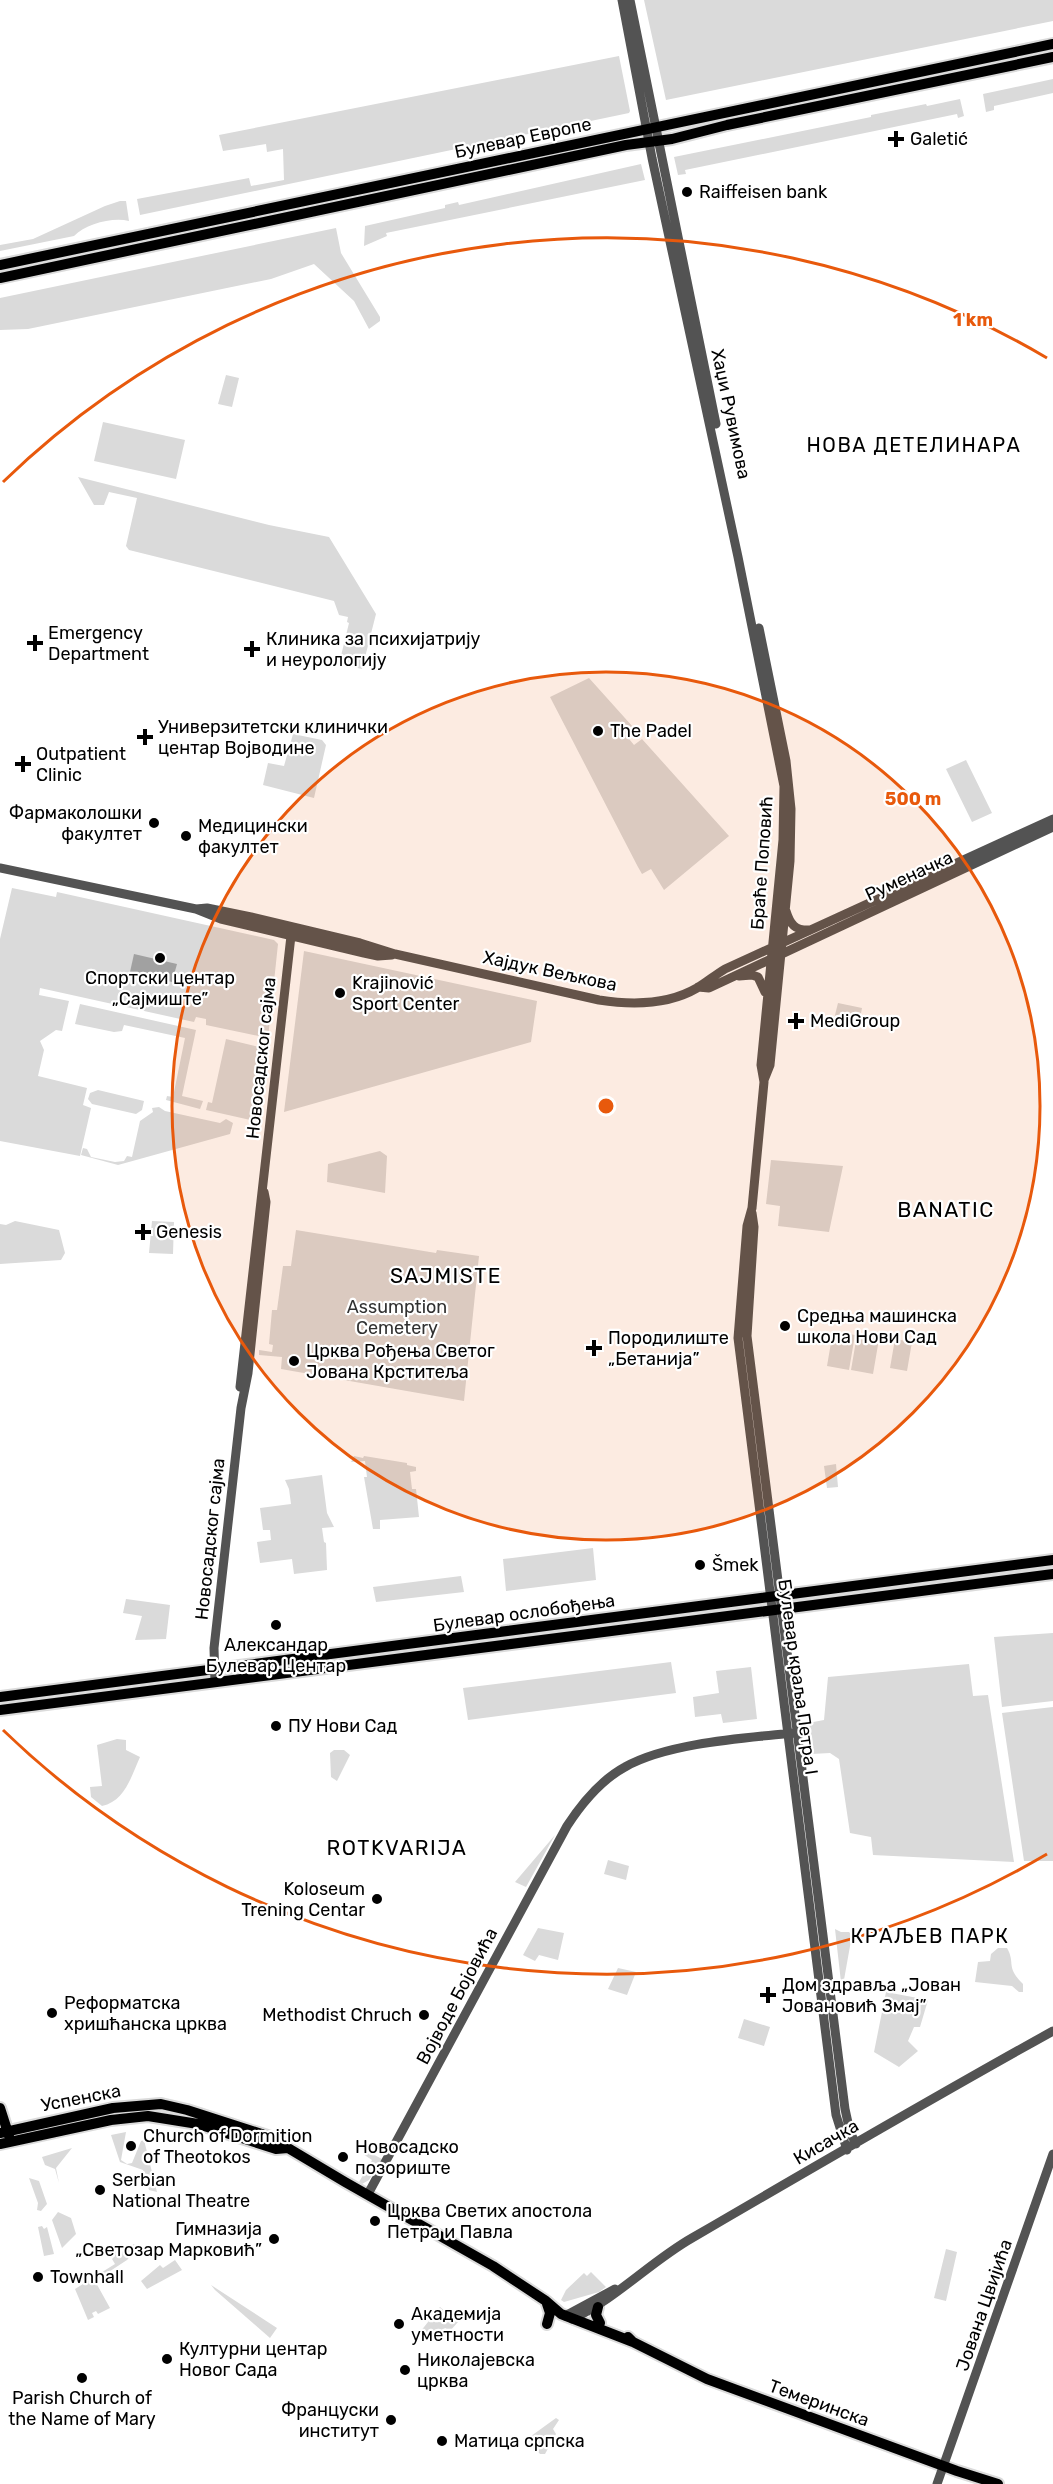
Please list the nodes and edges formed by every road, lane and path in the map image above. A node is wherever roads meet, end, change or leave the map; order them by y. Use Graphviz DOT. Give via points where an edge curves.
graph roads {
  1 [pos="622,0"];
  2 [pos="630,0"];
  3 [pos="1053,44"];
  4 [pos="1053,58"];
  5 [pos="651,128"];
  6 [pos="654,141"];
  7 [pos="0,265"];
  8 [pos="0,278"];
  9 [pos="773,708"];
  10 [pos="1053,819"];
  11 [pos="1053,827"];
  12 [pos="0,868"];
  13 [pos="785,908"];
  14 [pos="812,930"];
  15 [pos="291,932"];
  16 [pos="777,946"];
  17 [pos="775,958"];
  18 [pos="730,978"];
  19 [pos="698,987"];
  20 [pos="767,998"];
  21 [pos="764,1082"];
  22 [pos="1053,1560"];
  23 [pos="1053,1574"];
  24 [pos="775,1596"];
  25 [pos="776,1609"];
  26 [pos="214,1676"];
  27 [pos="0,1697"];
  28 [pos="0,1710"];
  29 [pos="792,1733"];
  30 [pos="1053,2031"];
  31 [pos="1,2115"];
  32 [pos="31,2125"];
  33 [pos="5,2138"];
  34 [pos="856,2144"];
  35 [pos="288,2148"];
  36 [pos="847,2150"];
  37 [pos="1053,2154"];
  38 [pos="368,2194"];
  39 [pos="620,2288"];
  40 [pos="546,2301"];
  41 [pos="598,2307"];
  42 [pos="572,2316"];
  43 [pos="600,2323"];
  44 [pos="547,2324"];
  45 [pos="633,2342"];
  46 [pos="944,2467"];
  47 [pos="938,2484"];
  48 [pos="998,2484"];
  1 -- 5 [label="street"];
  2 -- 5 [label="street"];
  3 -- 5 [label="main road, Булевар Европе"];
  4 -- 6 [label="main road, Булевар Европе"];
  5 -- 6 [label="street, Хаџи Рувимова"];
  5 -- 7 [label="main road, Булевар Европе"];
  6 -- 8 [label="main road, Булевар Европе"];
  6 -- 9 [label="street, Хаџи Рувимова"];
  9 -- 13 [label="street, Браће Поповић" via="790,785 790,861"];
  9 -- 16 [label="street, Браће Поповић" via="785,809"];
  10 -- 14 [label="street, Руменачка"];
  11 -- 17 [label="street, Руменачка"];
  12 -- 15 [label="street, Хајдук Вељкова"];
  13 -- 14 [label="street" via="794,927"];
  13 -- 16 [label="street, Браће Поповић"];
  14 -- 16 [label="street, Руменачка"];
  15 -- 19 [label="street, Хајдук Вељкова" via="378,956 395,954 618,1003 662,1000"];
  15 -- 26 [label="street, Новосадског сајма" via="255,1309 214,1648"];
  16 -- 17 [label="street, Булевар краља Петра I"];
  16 -- 19 [label="street, Хајдук Вељкова"];
  17 -- 18 [label="street, Хајдук Вељкова"];
  17 -- 20 [label="street, Булевар краља Петра I"];
  17 -- 21 [label="street, Булевар краља Петра I" via="770,1065"];
  18 -- 19 [label="street, Хајдук Вељкова" via="709,988"];
  18 -- 20 [label="street" via="758,977"];
  20 -- 21 [label="street, Булевар краља Петра I" via="761,1065"];
  21 -- 24 [label="street, Булевар краља Петра I" via="752,1208 747,1336"];
  22 -- 24 [label="main road, Булевар ослобођења"];
  23 -- 25 [label="main road, Булевар ослобођења"];
  24 -- 25 [label="street, Булевар краља Петра I"];
  24 -- 26 [label="main road, Булевар ослобођења"];
  25 -- 26 [label="main road, Булевар ослобођења"];
  25 -- 29 [label="street, Булевар краља Петра I"];
  26 -- 27 [label="main road, Булевар ослобођења"];
  26 -- 28 [label="main road, Булевар ослобођења"];
  29 -- 34 [label="street, Булевар краља Петра I" via="846,2117"];
  29 -- 36 [label="street, Булевар краља Петра I" via="836,2115"];
  29 -- 38 [label="street, Војводе Бојовића" via="703,1745 642,1759 612,1776 590,1796 575,1814"];
  30 -- 34 [label="street, Кисачка"];
  31 -- 32 [label="main road"];
  31 -- 33 [label="main road"];
  32 -- 33 [label="main road, Успенска"];
  32 -- 35 [label="main road, Успенска" via="113,2108 161,2104 280,2140"];
  33 -- 35 [label="main road, Успенска" via="111,2120 158,2117 198,2124 281,2150"];
  34 -- 36 [label="street, Кисачка"];
  35 -- 38 [label="main road, Успенска"];
  36 -- 39 [label="street, Кисачка" via="690,2239"];
  37 -- 46 [label="street, Јована Цвијића"];
  38 -- 40 [label="main road, Успенска"];
  39 -- 41 [label="street, Кисачка"];
  39 -- 42 [label="street, Кисачка"];
  40 -- 42 [label="main road, Успенска"];
  40 -- 44 [label="main road" via="550,2313"];
  41 -- 42 [label="street, Кисачка"];
  41 -- 43 [label="main road"];
  42 -- 43 [label="main road, Темеринска"];
  42 -- 45 [label="main road, Темеринска"];
  43 -- 45 [label="main road, Темеринска"];
  45 -- 46 [label="main road, Темеринска" via="707,2379"];
  46 -- 47 [label="street, Јована Цвијића"];
  46 -- 48 [label="main road, Темеринска"];
}
